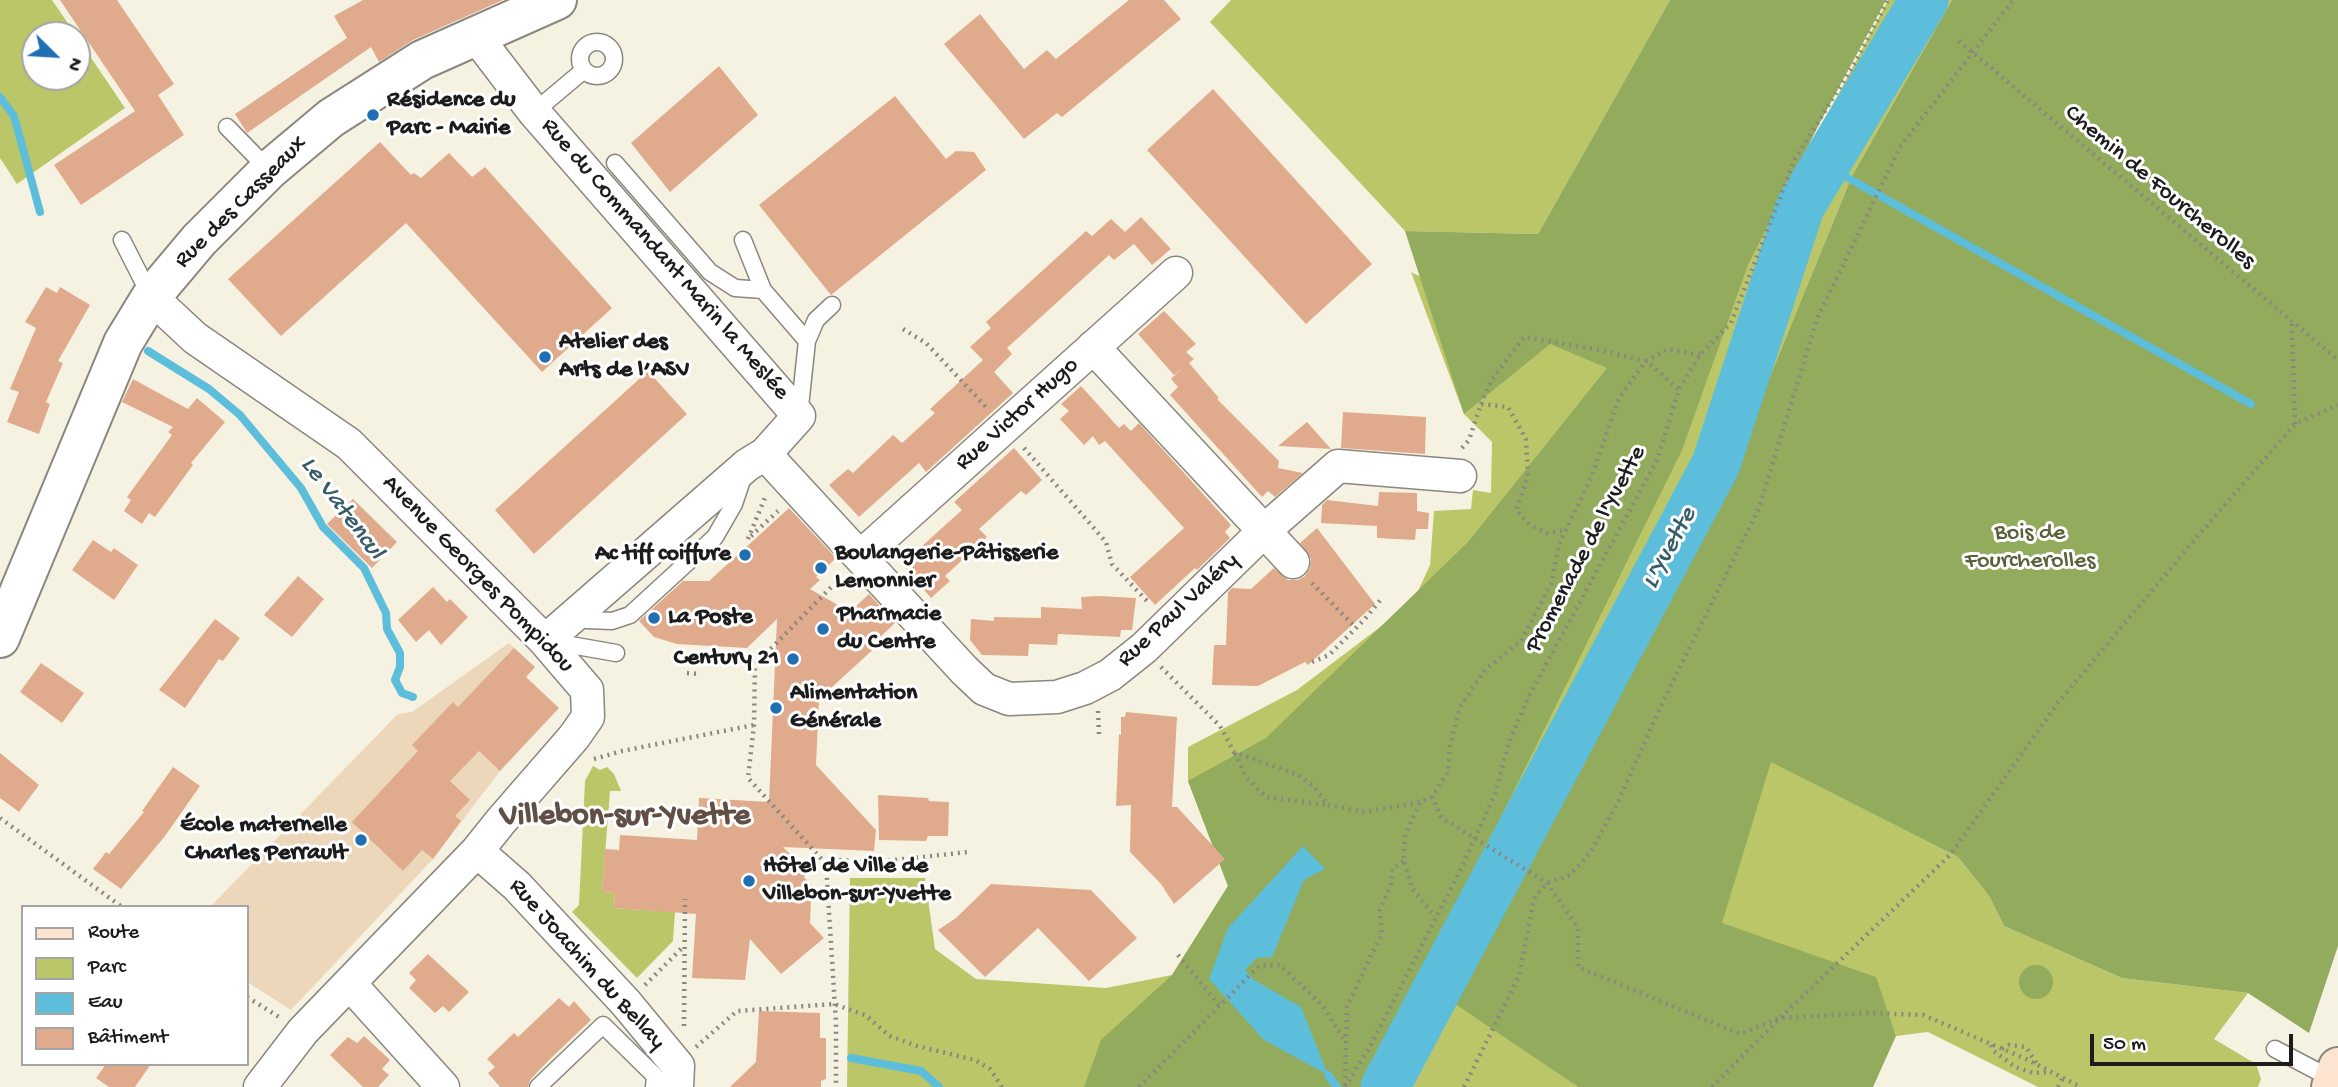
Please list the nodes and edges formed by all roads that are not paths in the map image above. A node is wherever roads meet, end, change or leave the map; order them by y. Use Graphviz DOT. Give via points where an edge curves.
graph roads {
  1 [pos="557,0"];
  2 [pos="475,35"];
  3 [pos="584,70"];
  4 [pos="534,111"];
  5 [pos="227,127"];
  6 [pos="615,163"];
  7 [pos="269,170"];
  8 [pos="122,240"];
  9 [pos="743,240"];
  10 [pos="1177,273"];
  11 [pos="763,290"];
  12 [pos="151,297"];
  13 [pos="832,305"];
  14 [pos="807,341"];
  15 [pos="1093,347"];
  16 [pos="799,416"];
  17 [pos="756,459"];
  18 [pos="1460,476"];
  19 [pos="1265,530"];
  20 [pos="860,557"];
  21 [pos="1293,562"];
  22 [pos="0,638"];
  23 [pos="545,641"];
  24 [pos="616,653"];
  25 [pos="477,851"];
  26 [pos="350,984"];
  27 [pos="2275,1049"];
  28 [pos="685,1060"];
  29 [pos="2334,1078"];
  30 [pos="260,1087"];
  31 [pos="443,1087"];
  32 [pos="538,1087"];
  33 [pos="654,1087"];
  1 -- 2 [label="street, Rue des Casseaux"];
  2 -- 4 [label="street, Rue du Commandant Marin la Meslée"];
  2 -- 7 [label="street, Rue des Casseaux" via="422,60 331,118"];
  3 -- 4 [label="lane"];
  4 -- 16 [label="street, Rue du Commandant Marin la Meslée"];
  5 -- 7 [label="lane"];
  6 -- 11 [label="lane" via="710,272 735,288"];
  7 -- 12 [label="street, Rue des Casseaux" via="199,240"];
  8 -- 12 [label="lane"];
  9 -- 11 [label="lane"];
  10 -- 15 [label="street, Rue Victor Hugo"];
  11 -- 14 [label="lane"];
  12 -- 22 [label="street, Rue des Casseaux" via="123,343"];
  12 -- 23 [label="street, Avenue Georges Pompidou" via="195,338 349,444"];
  13 -- 14 [label="lane" via="816,320"];
  14 -- 16 [label="lane"];
  15 -- 19 [label="street"];
  15 -- 20 [label="street, Rue Victor Hugo"];
  16 -- 17 [label="street, Rue du Commandant Marin la Meslée"];
  17 -- 20 [label="street, Rue Paul Valéry" via="800,490"];
  17 -- 23 [label="street, Rue du Commandant Marin la Meslée"];
  18 -- 19 [label="street, Rue Paul Valéry" via="1338,466"];
  19 -- 20 [label="street, Rue Paul Valéry" via="1144,648 1110,675 1057,697 1009,699 984,689"];
  19 -- 21 [label="street"];
  23 -- 24 [label="lane"];
  23 -- 25 [label="street, Avenue Georges Pompidou" via="587,690 588,717"];
  25 -- 26 [label="street, Avenue Georges Pompidou"];
  25 -- 28 [label="street, Rue Joachim du Bellay" via="517,886"];
  26 -- 30 [label="street, Avenue Georges Pompidou" via="303,1031"];
  26 -- 31 [label="street"];
  27 -- 29 [label="lane"];
  32 -- 33 [label="lane" via="603,1025 655,1076"];
}
